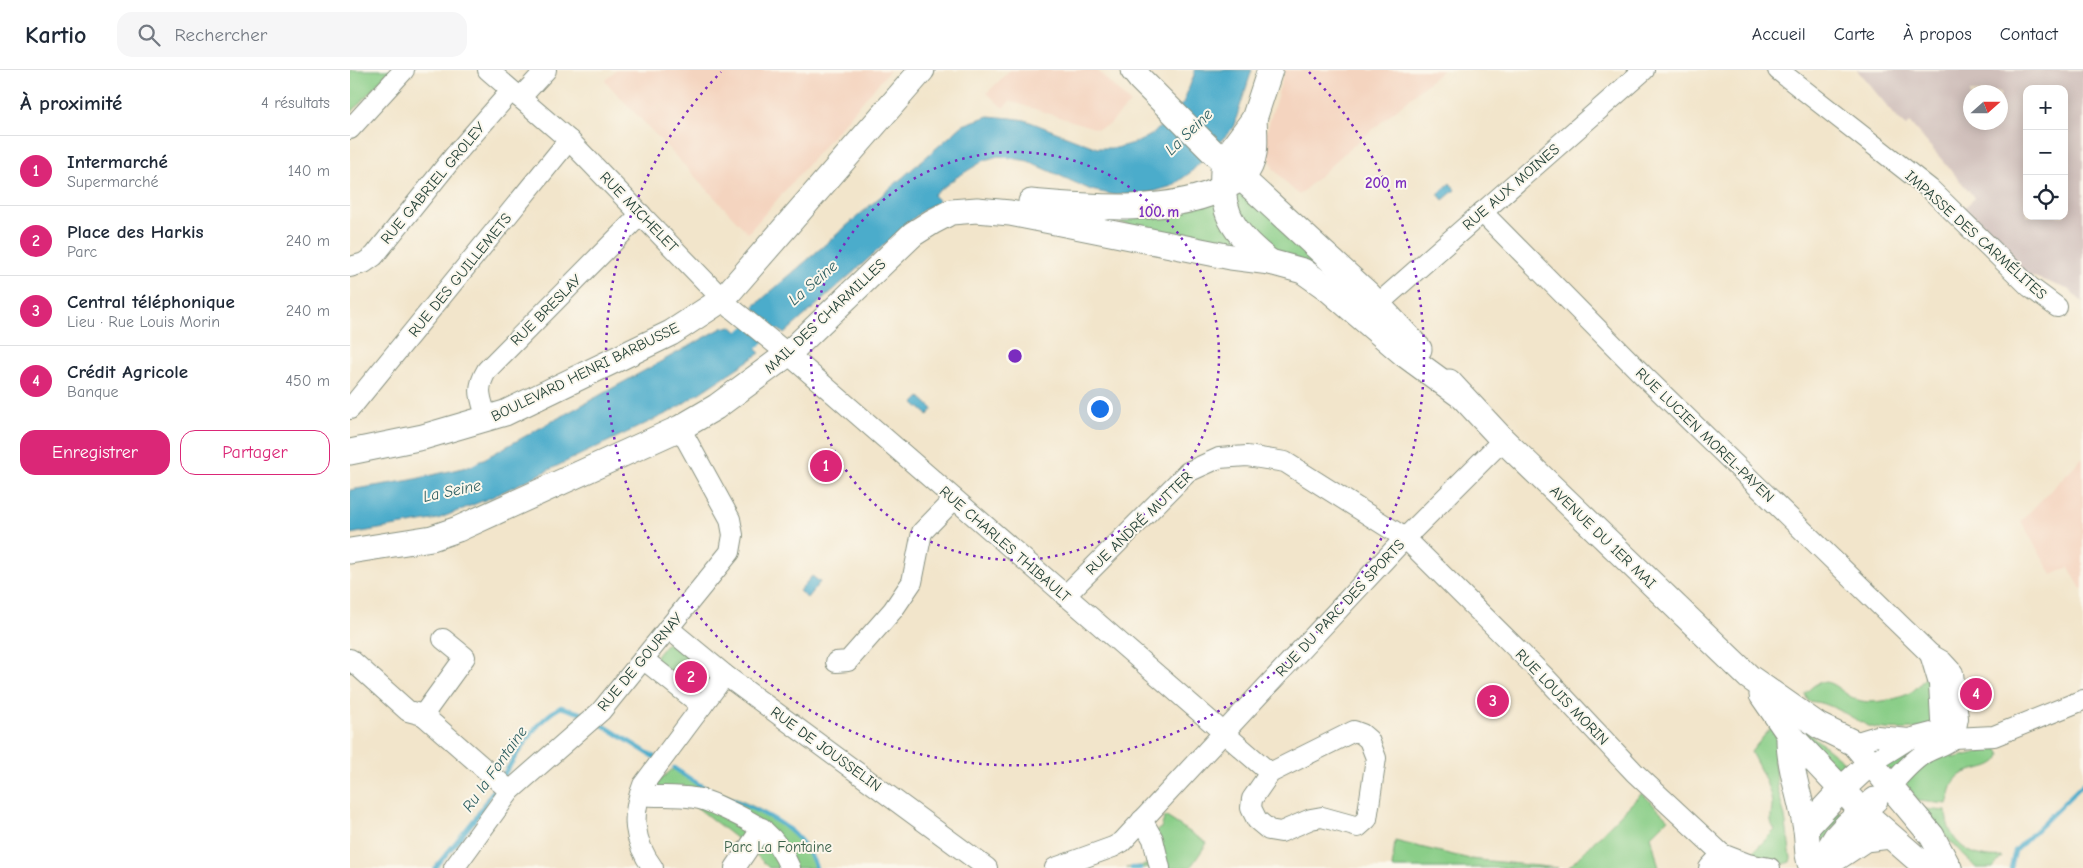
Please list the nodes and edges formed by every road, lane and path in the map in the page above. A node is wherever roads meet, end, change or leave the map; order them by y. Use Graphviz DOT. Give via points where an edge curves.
graph roads {
  1 [pos="404,70"];
  2 [pos="488,70"];
  3 [pos="546,70"];
  4 [pos="922,70"];
  5 [pos="1270,70"];
  6 [pos="1644,70"];
  7 [pos="1778,70"];
  8 [pos="1134,73"];
  9 [pos="515,95"];
  10 [pos="1254,119"];
  11 [pos="350,129"];
  12 [pos="570,140"];
  13 [pos="1255,155"];
  14 [pos="1218,156"];
  15 [pos="1232,183"];
  16 [pos="951,212"];
  17 [pos="1482,212"];
  18 [pos="641,214"];
  19 [pos="1231,257"];
  20 [pos="1270,262"];
  21 [pos="350,267"];
  22 [pos="1303,271"];
  23 [pos="1349,276"];
  24 [pos="727,303"];
  25 [pos="1378,304"];
  26 [pos="2057,307"];
  27 [pos="783,350"];
  28 [pos="1460,395"];
  29 [pos="350,410"];
  30 [pos="487,419"];
  31 [pos="680,428"];
  32 [pos="1503,440"];
  33 [pos="350,452"];
  34 [pos="954,499"];
  35 [pos="1405,538"];
  36 [pos="350,551"];
  37 [pos="1065,596"];
  38 [pos="668,628"];
  39 [pos="443,639"];
  40 [pos="643,658"];
  41 [pos="350,659"];
  42 [pos="836,662"];
  43 [pos="725,675"];
  44 [pos="1749,677"];
  45 [pos="2083,700"];
  46 [pos="702,706"];
  47 [pos="423,715"];
  48 [pos="1222,733"];
  49 [pos="1789,734"];
  50 [pos="1954,738"];
  51 [pos="1909,739"];
  52 [pos="1854,744"];
  53 [pos="1869,764"];
  54 [pos="1270,773"];
  55 [pos="507,789"];
  56 [pos="1842,789"];
  57 [pos="640,795"];
  58 [pos="1883,801"];
  59 [pos="1142,820"];
  60 [pos="762,828"];
  61 [pos="1806,828"];
  62 [pos="1890,836"];
  63 [pos="1721,863"];
  64 [pos="1160,865"];
  65 [pos="454,868"];
  66 [pos="653,868"];
  67 [pos="735,868"];
  68 [pos="790,868"];
  69 [pos="987,868"];
  70 [pos="1055,868"];
  71 [pos="1770,868"];
  72 [pos="1812,868"];
  73 [pos="1819,868"];
  74 [pos="1949,868"];
  1 -- 11 [label="street"];
  2 -- 9 [label="street, RUE MICHELET"];
  3 -- 9 [label="street, RUE GABRIEL GROLEY"];
  4 -- 24 [label="main road, BOULEVARD HENRI BARBUSSE"];
  5 -- 10 [label="main road"];
  6 -- 17 [label="street, RUE AUX MOINES"];
  7 -- 26 [label="street, IMPASSE DES CARMÉLITES" via="1930,189 2030,287"];
  8 -- 14 [label="main road"];
  9 -- 12 [label="street, RUE MICHELET"];
  9 -- 21 [label="street, RUE GABRIEL GROLEY" via="455,155 374,256"];
  10 -- 13 [label="main road"];
  10 -- 14 [label="main road"];
  12 -- 18 [label="street, RUE MICHELET"];
  12 -- 29 [label="street, RUE DES GUILLEMETS"];
  13 -- 15 [label="main road"];
  13 -- 23 [label="main road, AVENUE DU 1ER MAI" via="1262,176 1273,191 1323,242"];
  14 -- 15 [label="main road, AVENUE DU 1ER MAI"];
  15 -- 16 [label="main road" via="1197,198 1171,204 1112,207 997,200"];
  15 -- 20 [label="main road, AVENUE DU 1ER MAI" via="1235,228"];
  15 -- 23 [label="main road, AVENUE DU 1ER MAI"];
  16 -- 19 [label="main road, MAIL DES CHARMILLES" via="978,210 1064,222"];
  16 -- 27 [label="main road, MAIL DES CHARMILLES" via="913,234"];
  17 -- 25 [label="street, RUE AUX MOINES"];
  17 -- 50 [label="street, RUE LUCIEN MOREL-PAYEN" via="1646,378 1930,654 1939,684 1941,720"];
  18 -- 24 [label="street, RUE MICHELET"];
  18 -- 30 [label="street, RUE BRESLAY" via="487,370 480,382"];
  19 -- 20 [label="main road, AVENUE DU 1ER MAI"];
  20 -- 22 [label="main road, AVENUE DU 1ER MAI"];
  22 -- 25 [label="street, AVENUE DU 1ER MAI" via="1320,276 1356,300"];
  22 -- 28 [label="main road, AVENUE DU 1ER MAI" via="1404,354"];
  23 -- 25 [label="main road, AVENUE DU 1ER MAI"];
  24 -- 27 [label="street, RUE MICHELET"];
  24 -- 30 [label="main road, BOULEVARD HENRI BARBUSSE" via="671,333"];
  25 -- 28 [label="main road, AVENUE DU 1ER MAI"];
  27 -- 31 [label="main road, MAIL DES CHARMILLES" via="716,407"];
  27 -- 34 [label="street, RUE CHARLES THIBAULT"];
  28 -- 32 [label="main road, AVENUE DU 1ER MAI"];
  30 -- 33 [label="main road, BOULEVARD HENRI BARBUSSE" via="424,437"];
  31 -- 36 [label="main road, MAIL DES CHARMILLES" via="458,530 432,538"];
  31 -- 38 [label="street, RUE DE GOURNAY" via="730,518 733,536 730,552"];
  32 -- 35 [label="street, RUE DU PARC DES SPORTS"];
  32 -- 44 [label="main road, AVENUE DU 1ER MAI"];
  34 -- 37 [label="street, RUE CHARLES THIBAULT"];
  34 -- 42 [label="street" via="922,532 912,582 893,610 848,661"];
  35 -- 37 [label="street, RUE ANDRÉ MUTTER" via="1285,462 1247,456 1219,458 1188,472"];
  35 -- 48 [label="street, RUE DU PARC DES SPORTS"];
  35 -- 63 [label="street, RUE LOUIS MORIN" via="1544,676"];
  37 -- 48 [label="street, RUE CHARLES THIBAULT"];
  38 -- 40 [label="street, RUE DE GOURNAY"];
  38 -- 43 [label="street, RUE DE JOUSSELIN"];
  39 -- 47 [label="street" via="464,657"];
  40 -- 46 [label="street"];
  40 -- 55 [label="street, RUE DE GOURNAY" via="601,710"];
  41 -- 47 [label="street" via="408,711"];
  43 -- 46 [label="street"];
  43 -- 69 [label="street, RUE DE JOUSSELIN"];
  44 -- 49 [label="main road, AVENUE DU 1ER MAI"];
  44 -- 52 [label="main road, AVENUE DU 1ER MAI" via="1819,726"];
  45 -- 50 [label="street" via="1994,736"];
  46 -- 57 [label="street"];
  47 -- 55 [label="street"];
  48 -- 54 [label="street"];
  48 -- 59 [label="street"];
  49 -- 56 [label="main road, AVENUE DU 1ER MAI"];
  49 -- 61 [label="main road"];
  50 -- 51 [label="street" via="1932,733"];
  50 -- 58 [label="street" via="1912,763"];
  51 -- 52 [label="street" via="1877,736"];
  51 -- 53 [label="street"];
  52 -- 53 [label="main road"];
  53 -- 56 [label="main road"];
  53 -- 58 [label="main road"];
  54 -- 54 [label="street" via="1252,800 1251,808 1257,820 1269,830 1281,832 1322,817 1358,827 1367,818 1376,758 1369,740 1354,731"];
  55 -- 65 [label="street, RUE DE GOURNAY"];
  56 -- 58 [label="main road"];
  56 -- 61 [label="main road"];
  57 -- 60 [label="street" via="705,800"];
  57 -- 66 [label="street" via="634,817 636,836"];
  58 -- 62 [label="main road"];
  58 -- 73 [label="main road" via="1836,837"];
  58 -- 74 [label="main road"];
  59 -- 64 [label="street"];
  59 -- 70 [label="street" via="1114,847"];
  60 -- 67 [label="street"];
  60 -- 68 [label="street" via="779,845"];
  61 -- 72 [label="main road"];
  62 -- 73 [label="main road" via="1865,839"];
  62 -- 74 [label="main road" via="1918,860"];
  63 -- 71 [label="street, RUE LOUIS MORIN"];
}
